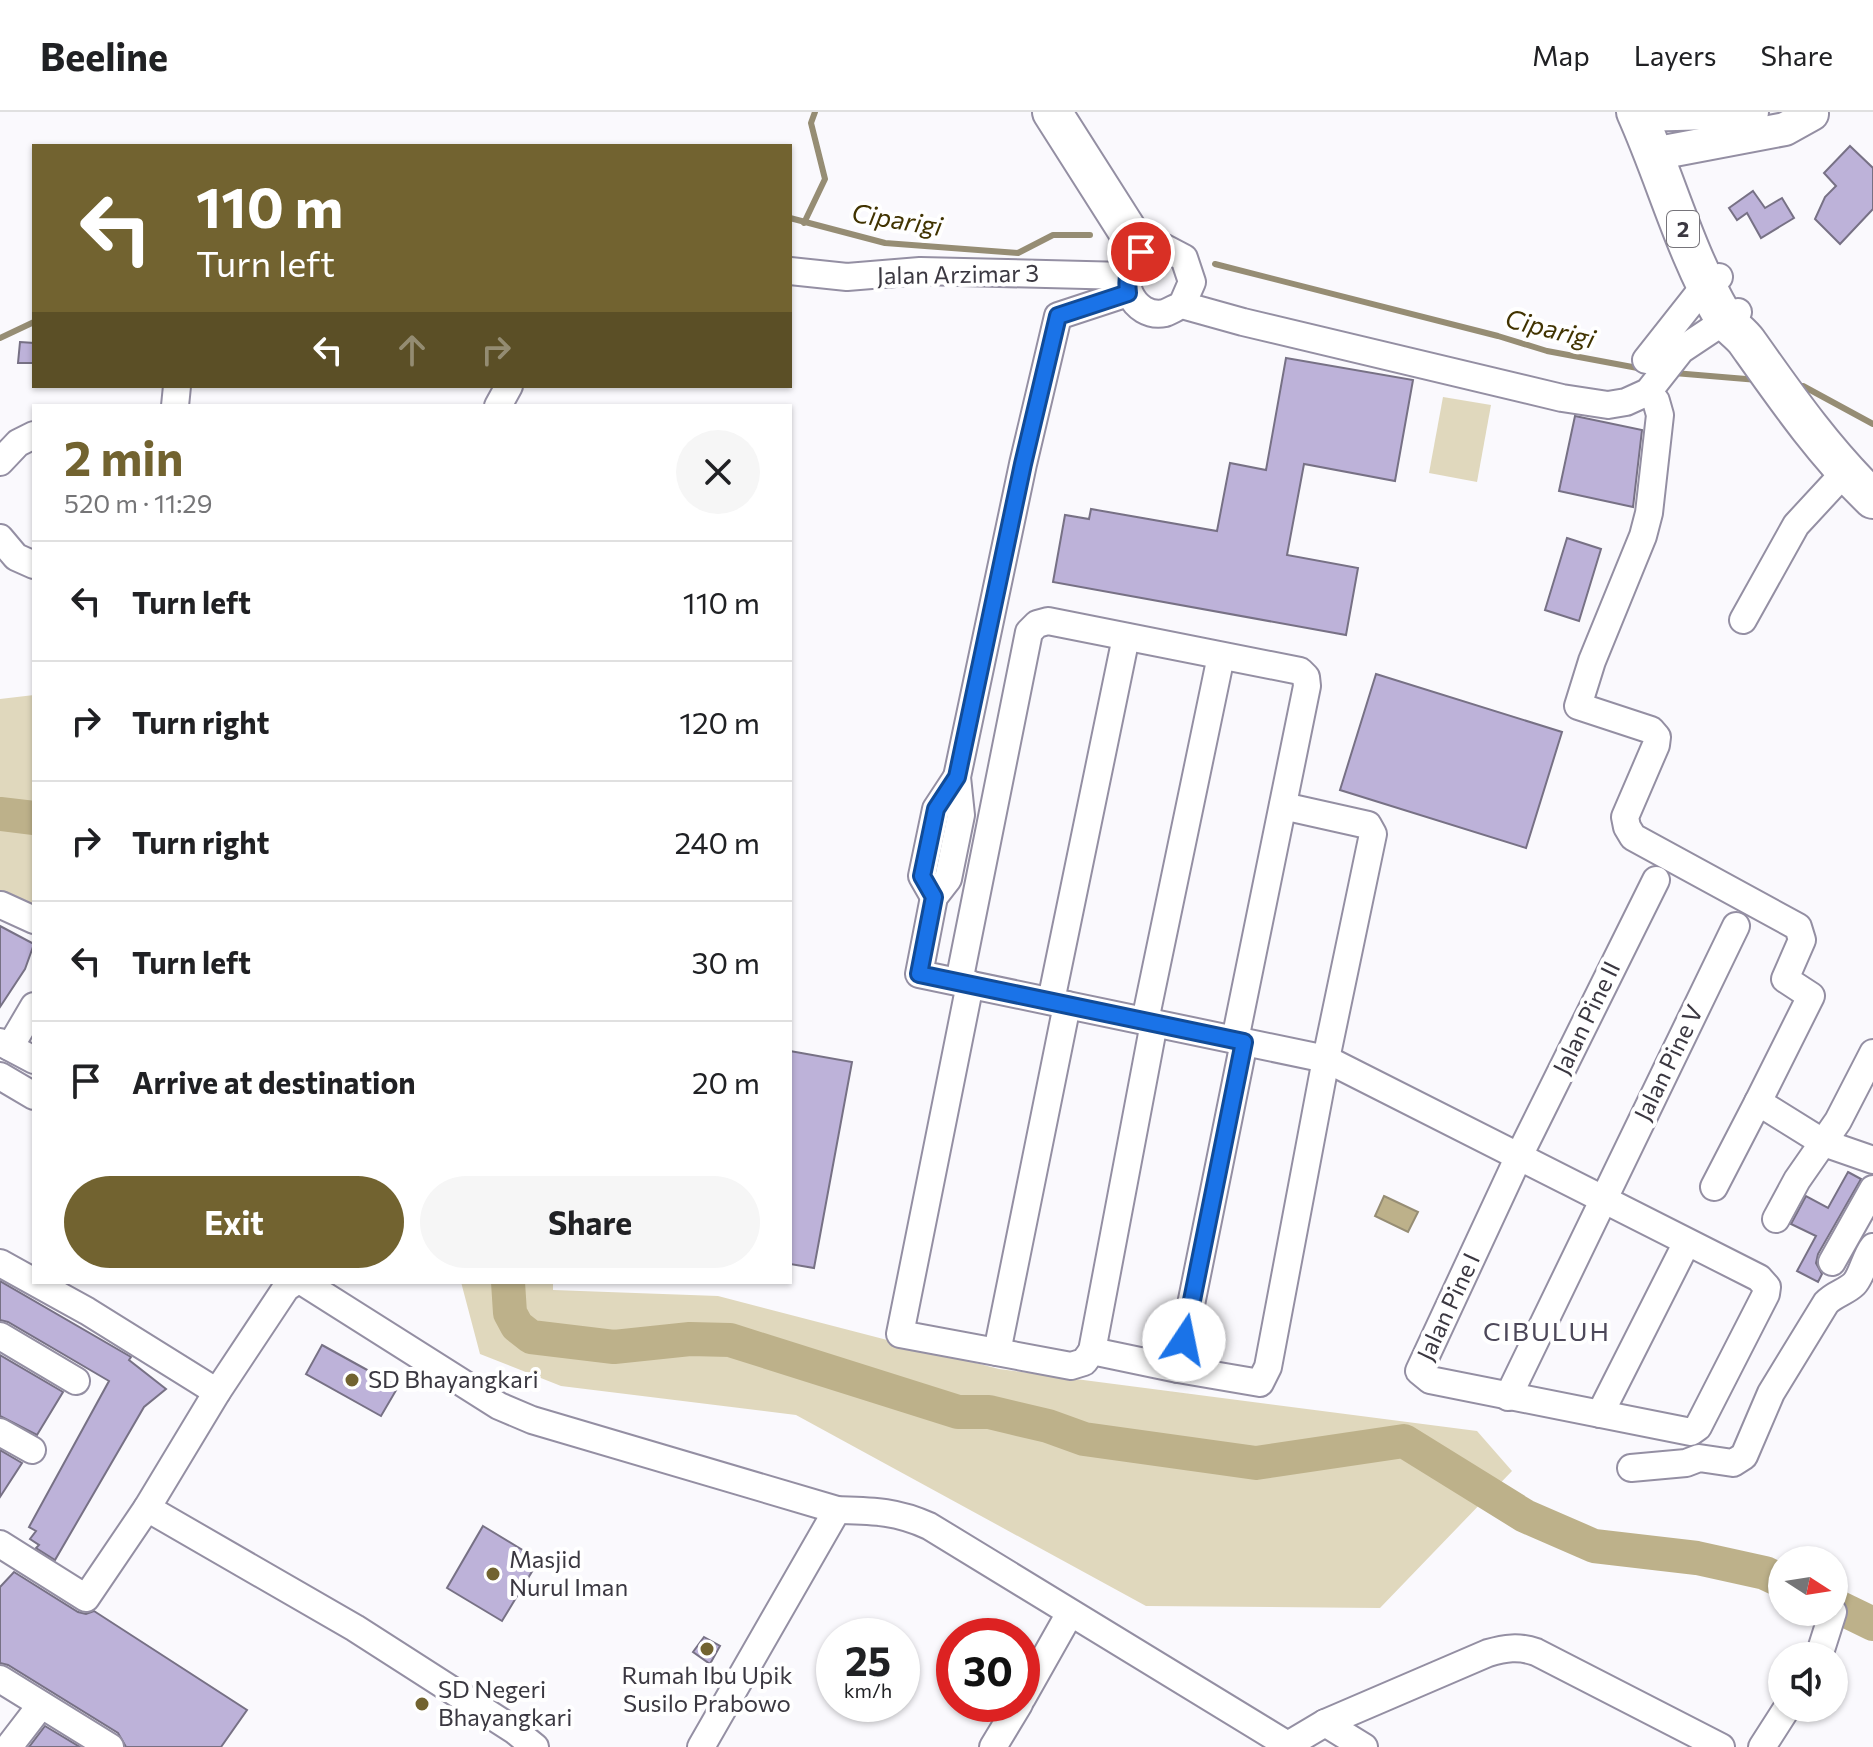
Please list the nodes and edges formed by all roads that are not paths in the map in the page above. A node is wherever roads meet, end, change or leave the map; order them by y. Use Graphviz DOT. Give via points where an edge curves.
graph roads {
  1 [pos="1052,112"];
  2 [pos="1752,112"];
  3 [pos="1647,113"];
  4 [pos="1808,113"];
  5 [pos="1662,152"];
  6 [pos="792,271"];
  7 [pos="1132,274"];
  8 [pos="1714,280"];
  9 [pos="1182,305"];
  10 [pos="1742,333"];
  11 [pos="1646,360"];
  12 [pos="1649,391"];
  13 [pos="32,436"];
  14 [pos="0,462"];
  15 [pos="1845,472"];
  16 [pos="1873,499"];
  17 [pos="0,538"];
  18 [pos="32,564"];
  19 [pos="1743,620"];
  20 [pos="1126,637"];
  21 [pos="1221,656"];
  22 [pos="1283,806"];
  23 [pos="1656,880"];
  24 [pos="1,905"];
  25 [pos="32,919"];
  26 [pos="1736,926"];
  27 [pos="964,983"];
  28 [pos="1059,1003"];
  29 [pos="32,1009"];
  30 [pos="1149,1022"];
  31 [pos="1239,1041"];
  32 [pos="5,1044"];
  33 [pos="1873,1053"];
  34 [pos="32,1059"];
  35 [pos="1326,1059"];
  36 [pos="0,1076"];
  37 [pos="32,1095"];
  38 [pos="1758,1102"];
  39 [pos="1824,1143"];
  40 [pos="1519,1156"];
  41 [pos="1873,1160"];
  42 [pos="1714,1187"];
  43 [pos="1873,1189"];
  44 [pos="1602,1199"];
  45 [pos="1776,1219"];
  46 [pos="1686,1244"];
  47 [pos="1873,1247"];
  48 [pos="1832,1262"];
  49 [pos="0,1263"];
  50 [pos="32,1281"];
  51 [pos="38,1284"];
  52 [pos="292,1284"];
  53 [pos="0,1336"];
  54 [pos="1092,1351"];
  55 [pos="997,1352"];
  56 [pos="1178,1369"];
  57 [pos="76,1381"];
  58 [pos="217,1392"];
  59 [pos="1508,1397"];
  60 [pos="1600,1414"];
  61 [pos="0,1432"];
  62 [pos="32,1450"];
  63 [pos="1631,1468"];
  64 [pos="147,1508"];
  65 [pos="837,1510"];
  66 [pos="0,1544"];
  67 [pos="1070,1613"];
  68 [pos="1040,1666"];
  69 [pos="0,1679"];
  70 [pos="41,1705"];
  71 [pos="1008,1722"];
  72 [pos="1778,1722"];
  73 [pos="1325,1723"];
  74 [pos="11,1744"];
  75 [pos="1289,1746"];
  76 [pos="110,1747"];
  77 [pos="535,1747"];
  78 [pos="701,1747"];
  79 [pos="993,1747"];
  80 [pos="1364,1747"];
  81 [pos="1721,1747"];
  82 [pos="1762,1747"];
  1 -- 7 [label="highway"];
  2 -- 3 [label="main road"];
  3 -- 5 [label="highway, 2"];
  4 -- 5 [label="main road" via="1785,129"];
  5 -- 8 [label="highway, 2"];
  6 -- 7 [label="street, Jalan Arzimar 3" via="847,277 920,271"];
  7 -- 9 [label="street" via="1142,309 1163,314"];
  7 -- 9 [label="street" via="1163,247 1184,258 1192,282"];
  7 -- 27 [label="street" via="1058,316 957,777 936,809 922,876 934,897 919,974"];
  8 -- 10 [label="highway, 2"];
  8 -- 11 [label="street"];
  9 -- 12 [label="street" via="1562,398 1608,405"];
  10 -- 12 [label="street" via="1681,350"];
  10 -- 15 [label="highway, 2"];
  12 -- 38 [label="street" via="1660,415 1649,513 1578,706 1651,730 1657,737 1625,817 1633,837 1802,933 1785,979 1811,996"];
  13 -- 14 [label="street"];
  15 -- 16 [label="highway, 2"];
  15 -- 19 [label="street" via="1796,525"];
  17 -- 18 [label="street" via="16,557"];
  20 -- 21 [label="street"];
  20 -- 27 [label="street" via="1048,621 1029,632"];
  20 -- 28 [label="street"];
  21 -- 22 [label="street" via="1300,671 1306,677"];
  21 -- 30 [label="street"];
  22 -- 31 [label="street"];
  22 -- 35 [label="street" via="1368,825 1373,834"];
  23 -- 40 [label="street, Jalan Pine II"];
  24 -- 25 [label="street"];
  26 -- 44 [label="street, Jalan Pine V"];
  27 -- 28 [label="street"];
  27 -- 55 [label="street" via="900,1334"];
  28 -- 30 [label="street"];
  28 -- 55 [label="street"];
  29 -- 32 [label="street"];
  30 -- 31 [label="street"];
  30 -- 54 [label="street"];
  31 -- 35 [label="street"];
  31 -- 56 [label="street"];
  32 -- 34 [label="street"];
  33 -- 39 [label="street"];
  35 -- 40 [label="street"];
  35 -- 56 [label="street" via="1263,1379 1256,1383"];
  36 -- 37 [label="street"];
  38 -- 39 [label="street"];
  38 -- 42 [label="street"];
  39 -- 41 [label="street"];
  39 -- 45 [label="street"];
  40 -- 44 [label="street"];
  40 -- 59 [label="street, Jalan Pine I" via="1419,1371 1430,1380"];
  43 -- 48 [label="street"];
  44 -- 46 [label="street"];
  44 -- 59 [label="street, Jalan Pine V"];
  46 -- 60 [label="street"];
  46 -- 60 [label="street" via="1759,1278 1766,1294 1698,1427 1691,1432"];
  47 -- 63 [label="street" via="1855,1284 1826,1303 1784,1368 1744,1456 1733,1463 1699,1458"];
  49 -- 50 [label="street"];
  51 -- 58 [label="street"];
  52 -- 58 [label="street"];
  52 -- 65 [label="street" via="499,1406 566,1431"];
  53 -- 57 [label="street"];
  54 -- 55 [label="street" via="1084,1362 1071,1366"];
  54 -- 56 [label="street"];
  58 -- 64 [label="street"];
  59 -- 60 [label="street"];
  61 -- 62 [label="street"];
  64 -- 66 [label="street" via="86,1598"];
  64 -- 77 [label="street" via="355,1628"];
  65 -- 67 [label="street" via="908,1516"];
  65 -- 78 [label="street"];
  67 -- 68 [label="street"];
  67 -- 75 [label="street"];
  69 -- 70 [label="street"];
  70 -- 74 [label="street"];
  70 -- 76 [label="street"];
  71 -- 79 [label="street"];
  72 -- 82 [label="street"];
  73 -- 75 [label="street"];
  73 -- 80 [label="street"];
  73 -- 81 [label="street" via="1488,1653 1525,1648"];
}
